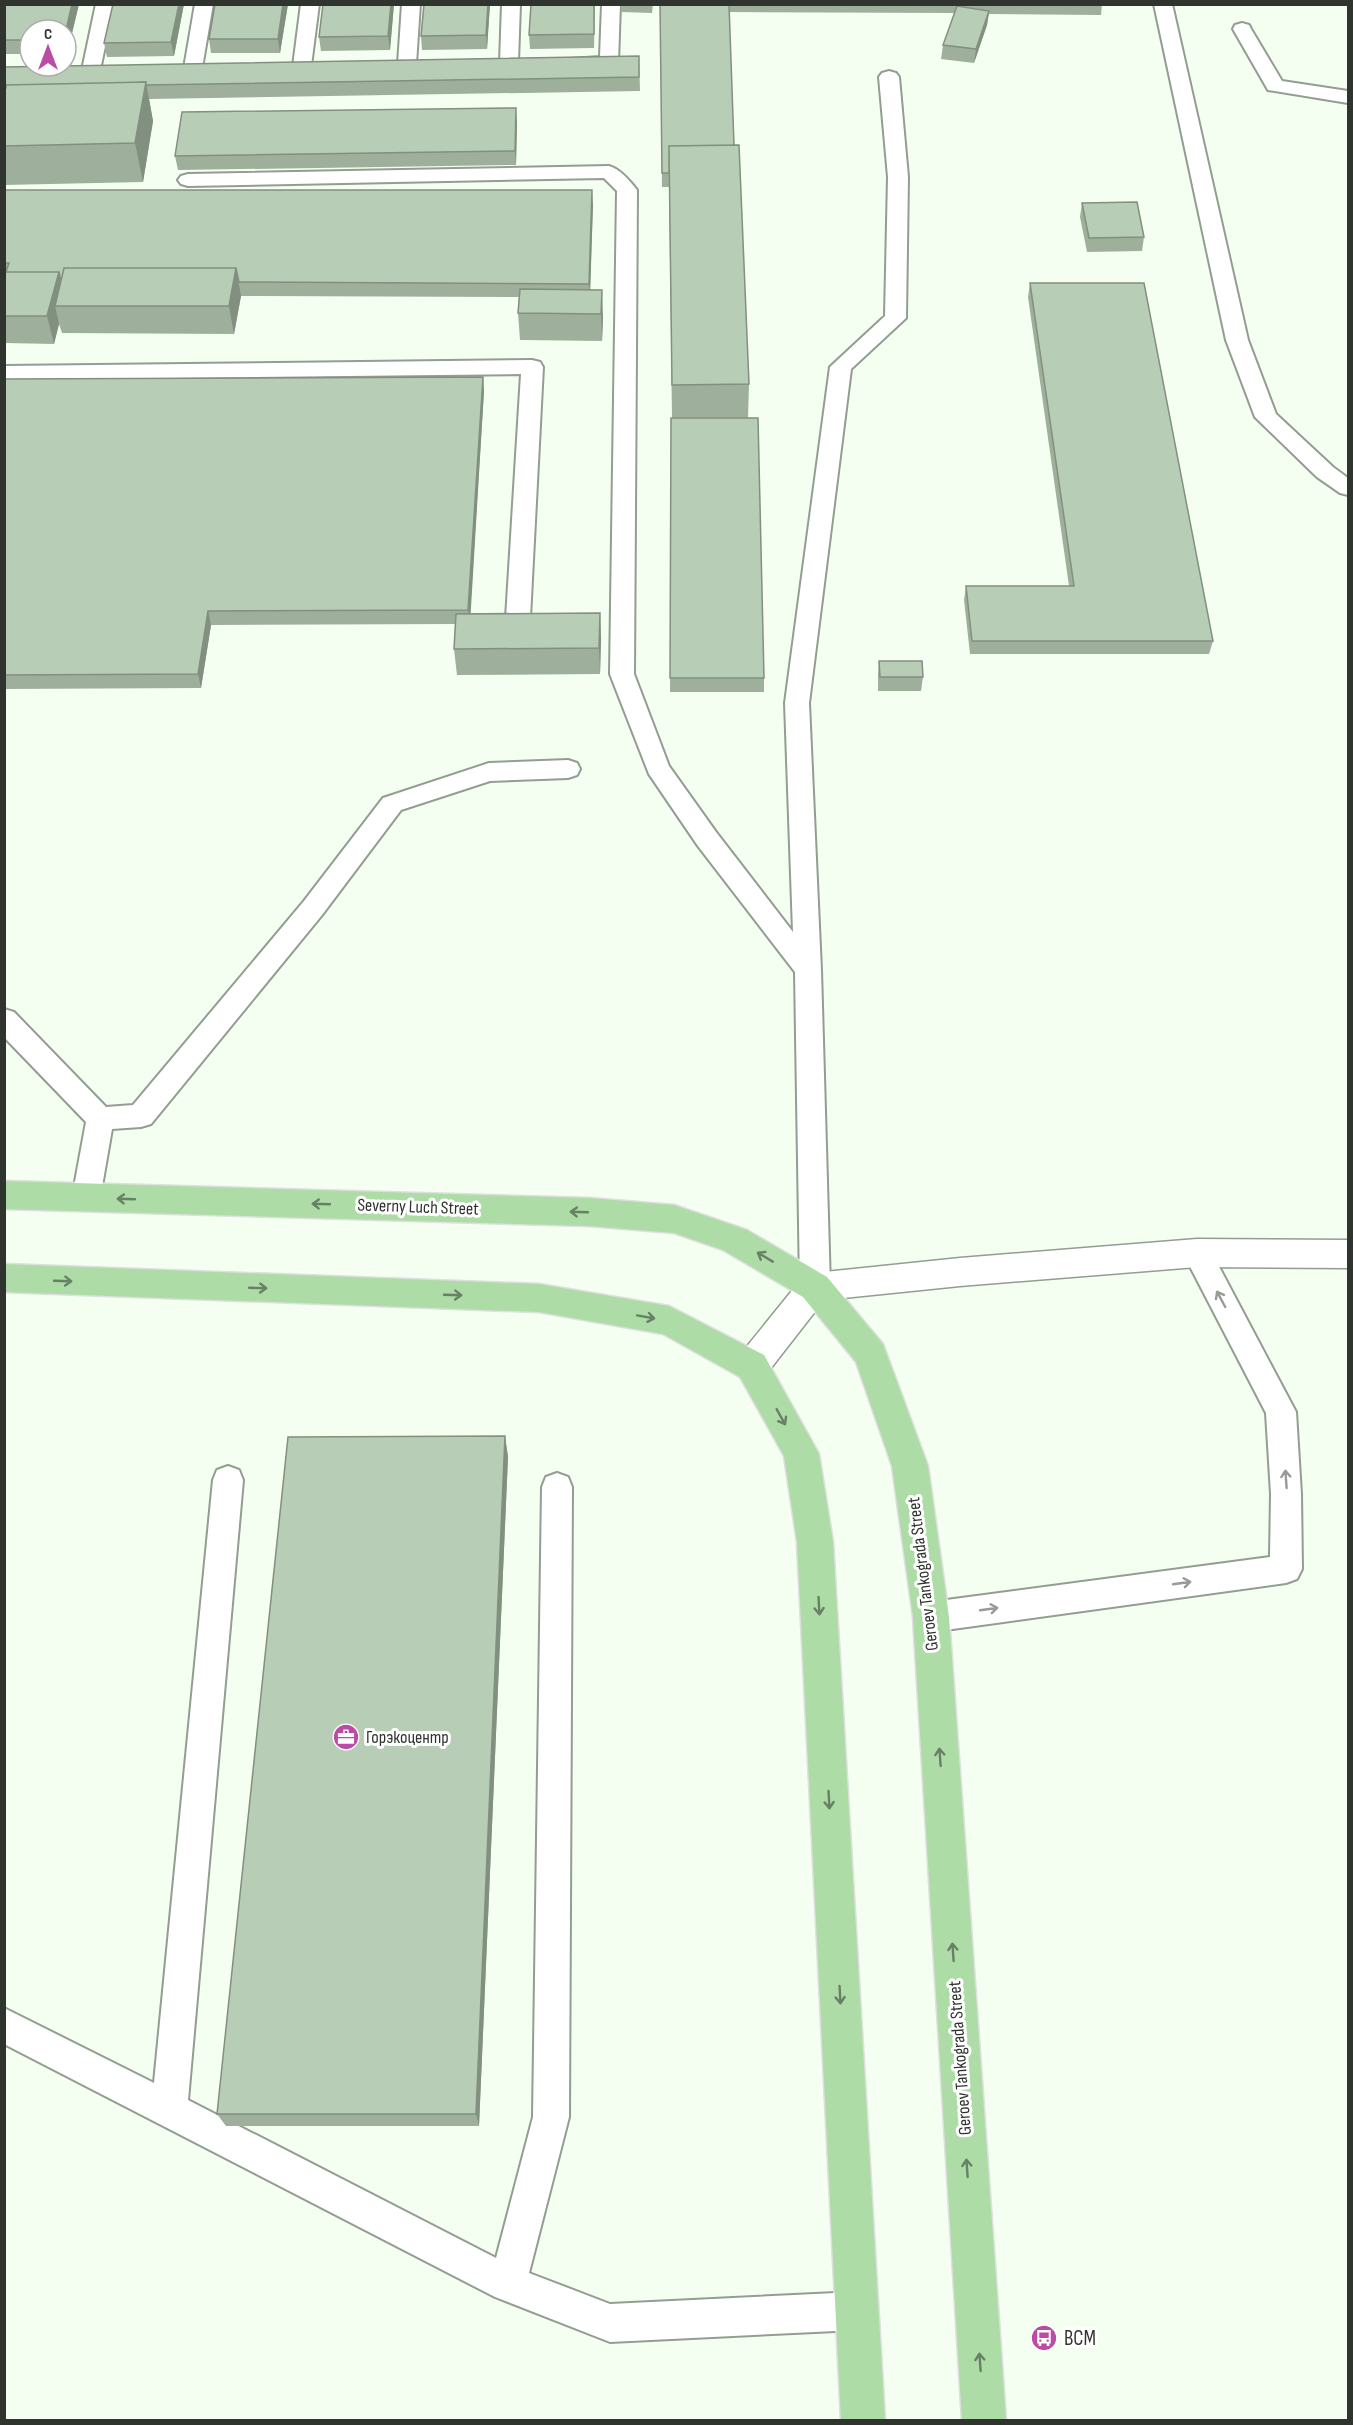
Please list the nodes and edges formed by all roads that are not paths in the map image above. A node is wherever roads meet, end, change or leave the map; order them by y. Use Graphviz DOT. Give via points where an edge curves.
graph roads {
  1 [pos="105,4"];
  2 [pos="204,4"];
  3 [pos="310,4"];
  4 [pos="411,4"];
  5 [pos="511,4"];
  6 [pos="611,4"];
  7 [pos="1163,4"];
  8 [pos="1242,29"];
  9 [pos="508,62"];
  10 [pos="531,62"];
  11 [pos="486,63"];
  12 [pos="553,63"];
  13 [pos="384,64"];
  14 [pos="407,64"];
  15 [pos="430,64"];
  16 [pos="280,66"];
  17 [pos="302,66"];
  18 [pos="325,66"];
  19 [pos="170,68"];
  20 [pos="193,68"];
  21 [pos="214,68"];
  22 [pos="78,69"];
  23 [pos="113,69"];
  24 [pos="91,70"];
  25 [pos="889,77"];
  26 [pos="1348,97"];
  27 [pos="188,180"];
  28 [pos="4,372"];
  29 [pos="1348,488"];
  30 [pos="518,618"];
  31 [pos="568,769"];
  32 [pos="808,970"];
  33 [pos="4,1019"];
  34 [pos="100,1119"];
  35 [pos="4,1195"];
  36 [pos="86,1198"];
  37 [pos="1197,1253"];
  38 [pos="1348,1254"];
  39 [pos="4,1278"];
  40 [pos="815,1287"];
  41 [pos="752,1366"];
  42 [pos="228,1480"];
  43 [pos="557,1487"];
  44 [pos="931,1617"];
  45 [pos="4,2025"];
  46 [pos="169,2109"];
  47 [pos="508,2284"];
  48 [pos="857,2311"];
  49 [pos="863,2421"];
  50 [pos="984,2421"];
  1 -- 24 [label="lane"];
  2 -- 20 [label="lane"];
  3 -- 17 [label="lane"];
  4 -- 14 [label="lane"];
  5 -- 9 [label="lane"];
  6 -- 12 [label="lane" via="609,63"];
  7 -- 29 [label="lane" via="1237,340 1266,417"];
  8 -- 26 [label="lane" via="1275,86"];
  9 -- 10 [label="lane"];
  9 -- 11 [label="lane"];
  13 -- 14 [label="lane"];
  14 -- 15 [label="lane"];
  16 -- 17 [label="lane"];
  17 -- 18 [label="lane"];
  19 -- 20 [label="lane"];
  20 -- 21 [label="lane"];
  22 -- 24 [label="lane"];
  23 -- 24 [label="lane"];
  25 -- 32 [label="lane" via="898,177 895,318 841,367 797,703"];
  27 -- 32 [label="lane" via="609,172 627,190 622,674 658,768"];
  28 -- 30 [label="lane" via="532,367"];
  31 -- 34 [label="lane" via="489,772 392,804 313,908 141,1116"];
  32 -- 40 [label="lane"];
  33 -- 34 [label="lane"];
  34 -- 36 [label="lane"];
  35 -- 36 [label="main road, Severny Luch Street"];
  40 -- 36 [label="main road, Severny Luch Street, one-way" via="735,1240 674,1219 589,1212"];
  37 -- 38 [label="street"];
  37 -- 40 [label="street"];
  44 -- 37 [label="lane, one-way" via="1286,1569 1287,1494 1281,1412"];
  39 -- 41 [label="main road, one-way" via="539,1298 669,1321"];
  40 -- 41 [label="street"];
  40 -- 44 [label="main road, Geroev Tankograda Street" via="871,1354 910,1466"];
  41 -- 48 [label="main road, one-way" via="801,1454 815,1542"];
  42 -- 46 [label="lane"];
  43 -- 47 [label="lane" via="551,2117"];
  50 -- 44 [label="main road, Geroev Tankograda Street, one-way"];
  45 -- 46 [label="lane"];
  46 -- 47 [label="lane"];
  47 -- 48 [label="lane" via="610,2323"];
  48 -- 49 [label="main road"];
}
